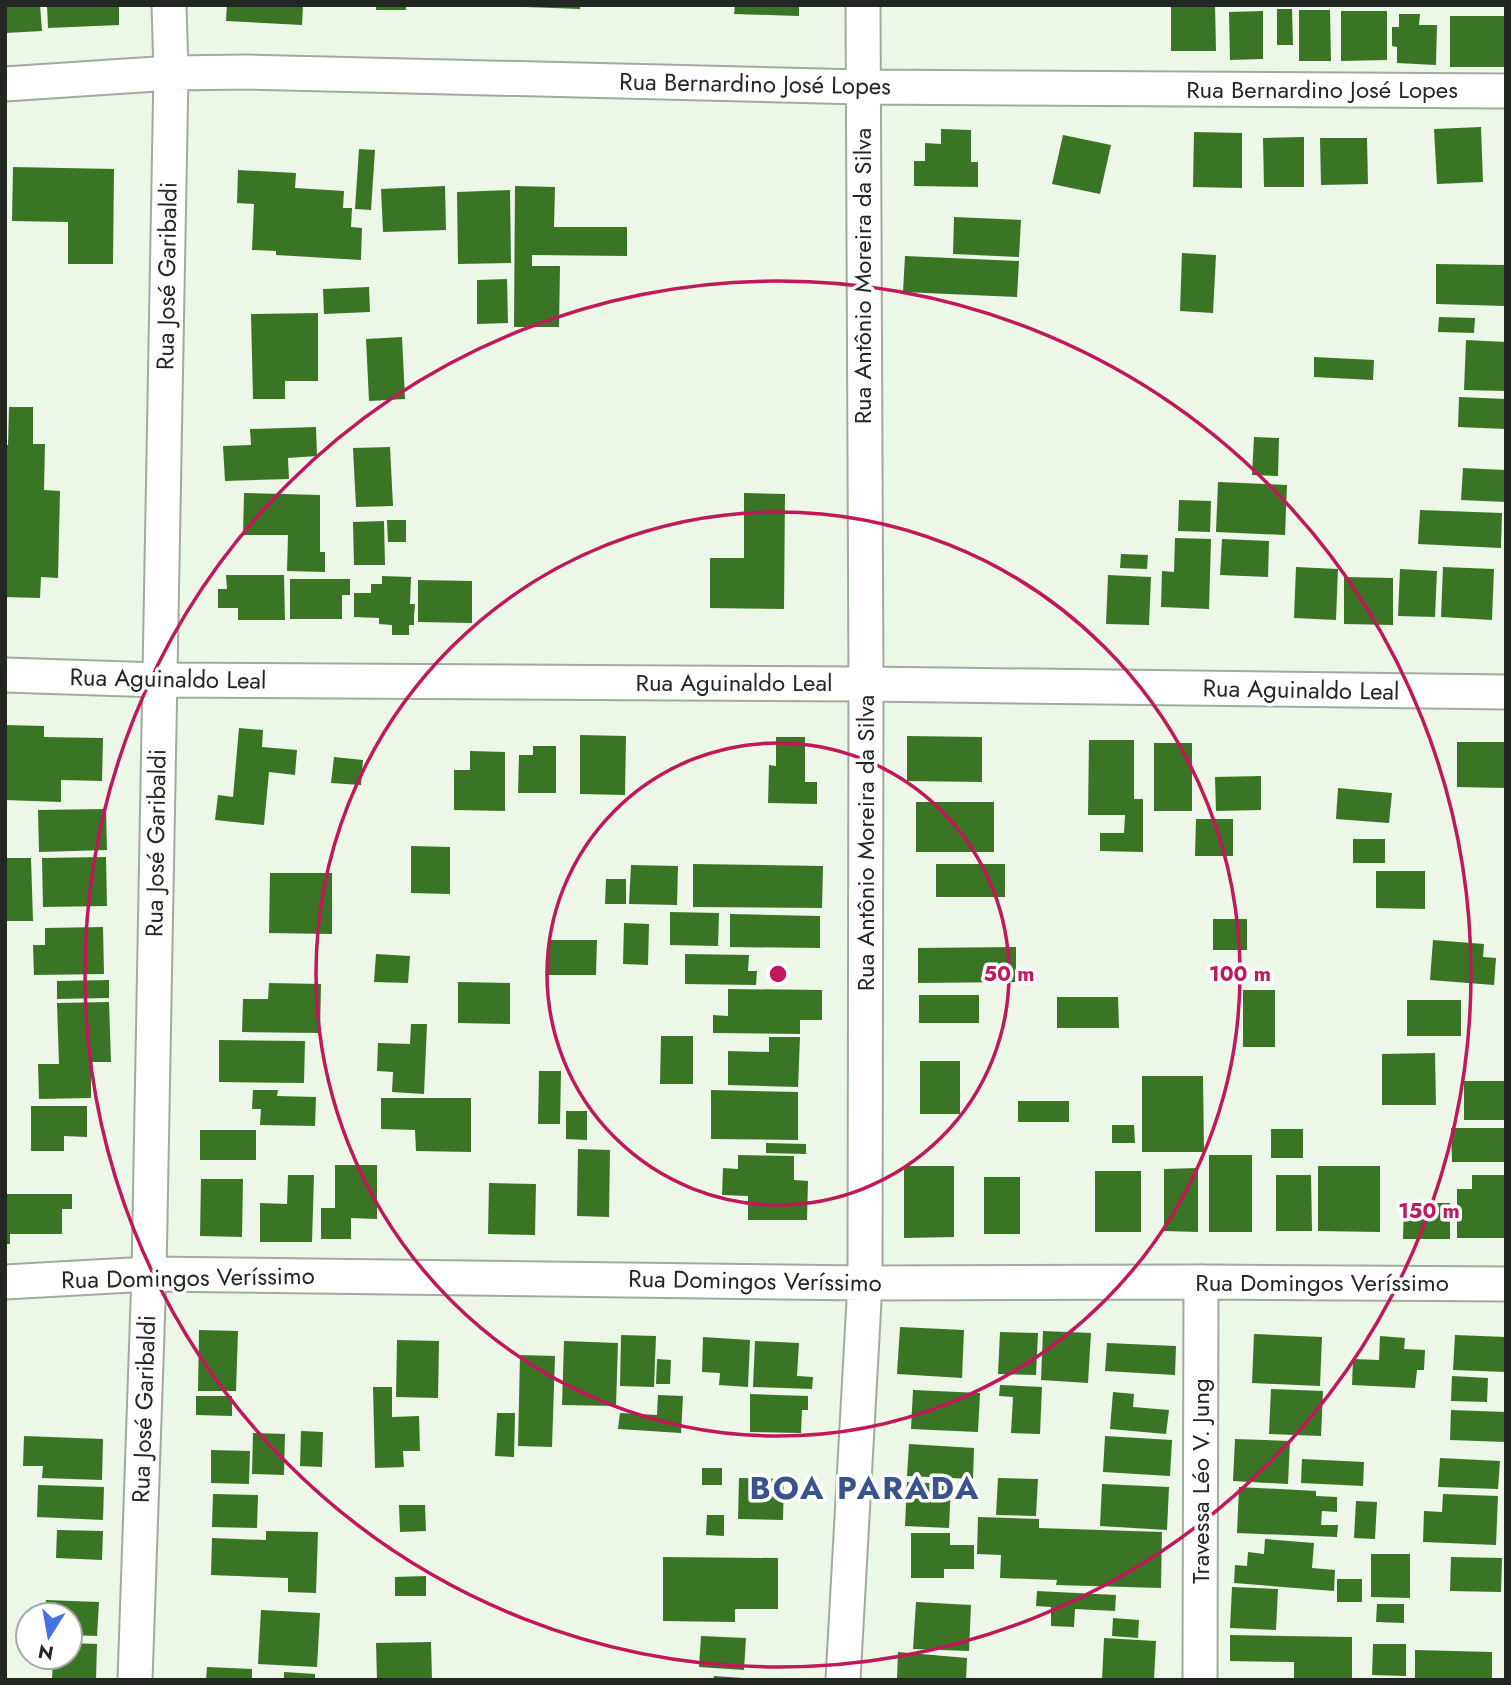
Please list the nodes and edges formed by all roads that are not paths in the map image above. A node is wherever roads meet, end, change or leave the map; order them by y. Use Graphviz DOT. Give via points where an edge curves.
graph roads {
  1 [pos="169,5"];
  2 [pos="863,5"];
  3 [pos="171,73"];
  4 [pos="5,84"];
  5 [pos="862,87"];
  6 [pos="1506,91"];
  7 [pos="5,675"];
  8 [pos="159,680"];
  9 [pos="866,684"];
  10 [pos="1506,692"];
  11 [pos="149,1274"];
  12 [pos="5,1282"];
  13 [pos="1201,1282"];
  14 [pos="865,1283"];
  15 [pos="1506,1284"];
  16 [pos="135,1680"];
  17 [pos="843,1680"];
  18 [pos="1200,1680"];
  1 -- 3 [label="street, Rua José Garibaldi"];
  2 -- 5 [label="street, Rua Antônio Moreira da Silva"];
  3 -- 4 [label="street, Rua Bernardino José Lopes"];
  3 -- 5 [label="street, Rua Bernardino José Lopes"];
  3 -- 8 [label="street, Rua José Garibaldi"];
  5 -- 6 [label="street, Rua Bernardino José Lopes"];
  5 -- 9 [label="street, Rua Antônio Moreira da Silva"];
  7 -- 8 [label="street, Rua Aguinaldo Leal"];
  8 -- 9 [label="street, Rua Aguinaldo Leal"];
  8 -- 11 [label="street, Rua José Garibaldi"];
  9 -- 10 [label="street, Rua Aguinaldo Leal"];
  9 -- 14 [label="street, Rua Antônio Moreira da Silva"];
  11 -- 12 [label="street, Rua Domingos Veríssimo"];
  11 -- 14 [label="street, Rua Domingos Veríssimo"];
  11 -- 16 [label="street, Rua José Garibaldi"];
  13 -- 14 [label="street, Rua Domingos Veríssimo"];
  13 -- 15 [label="street, Rua Domingos Veríssimo"];
  13 -- 18 [label="street, Travessa Léo V. Jung"];
  14 -- 17 [label="street, Rua Antônio Moreira da Silva"];
}
